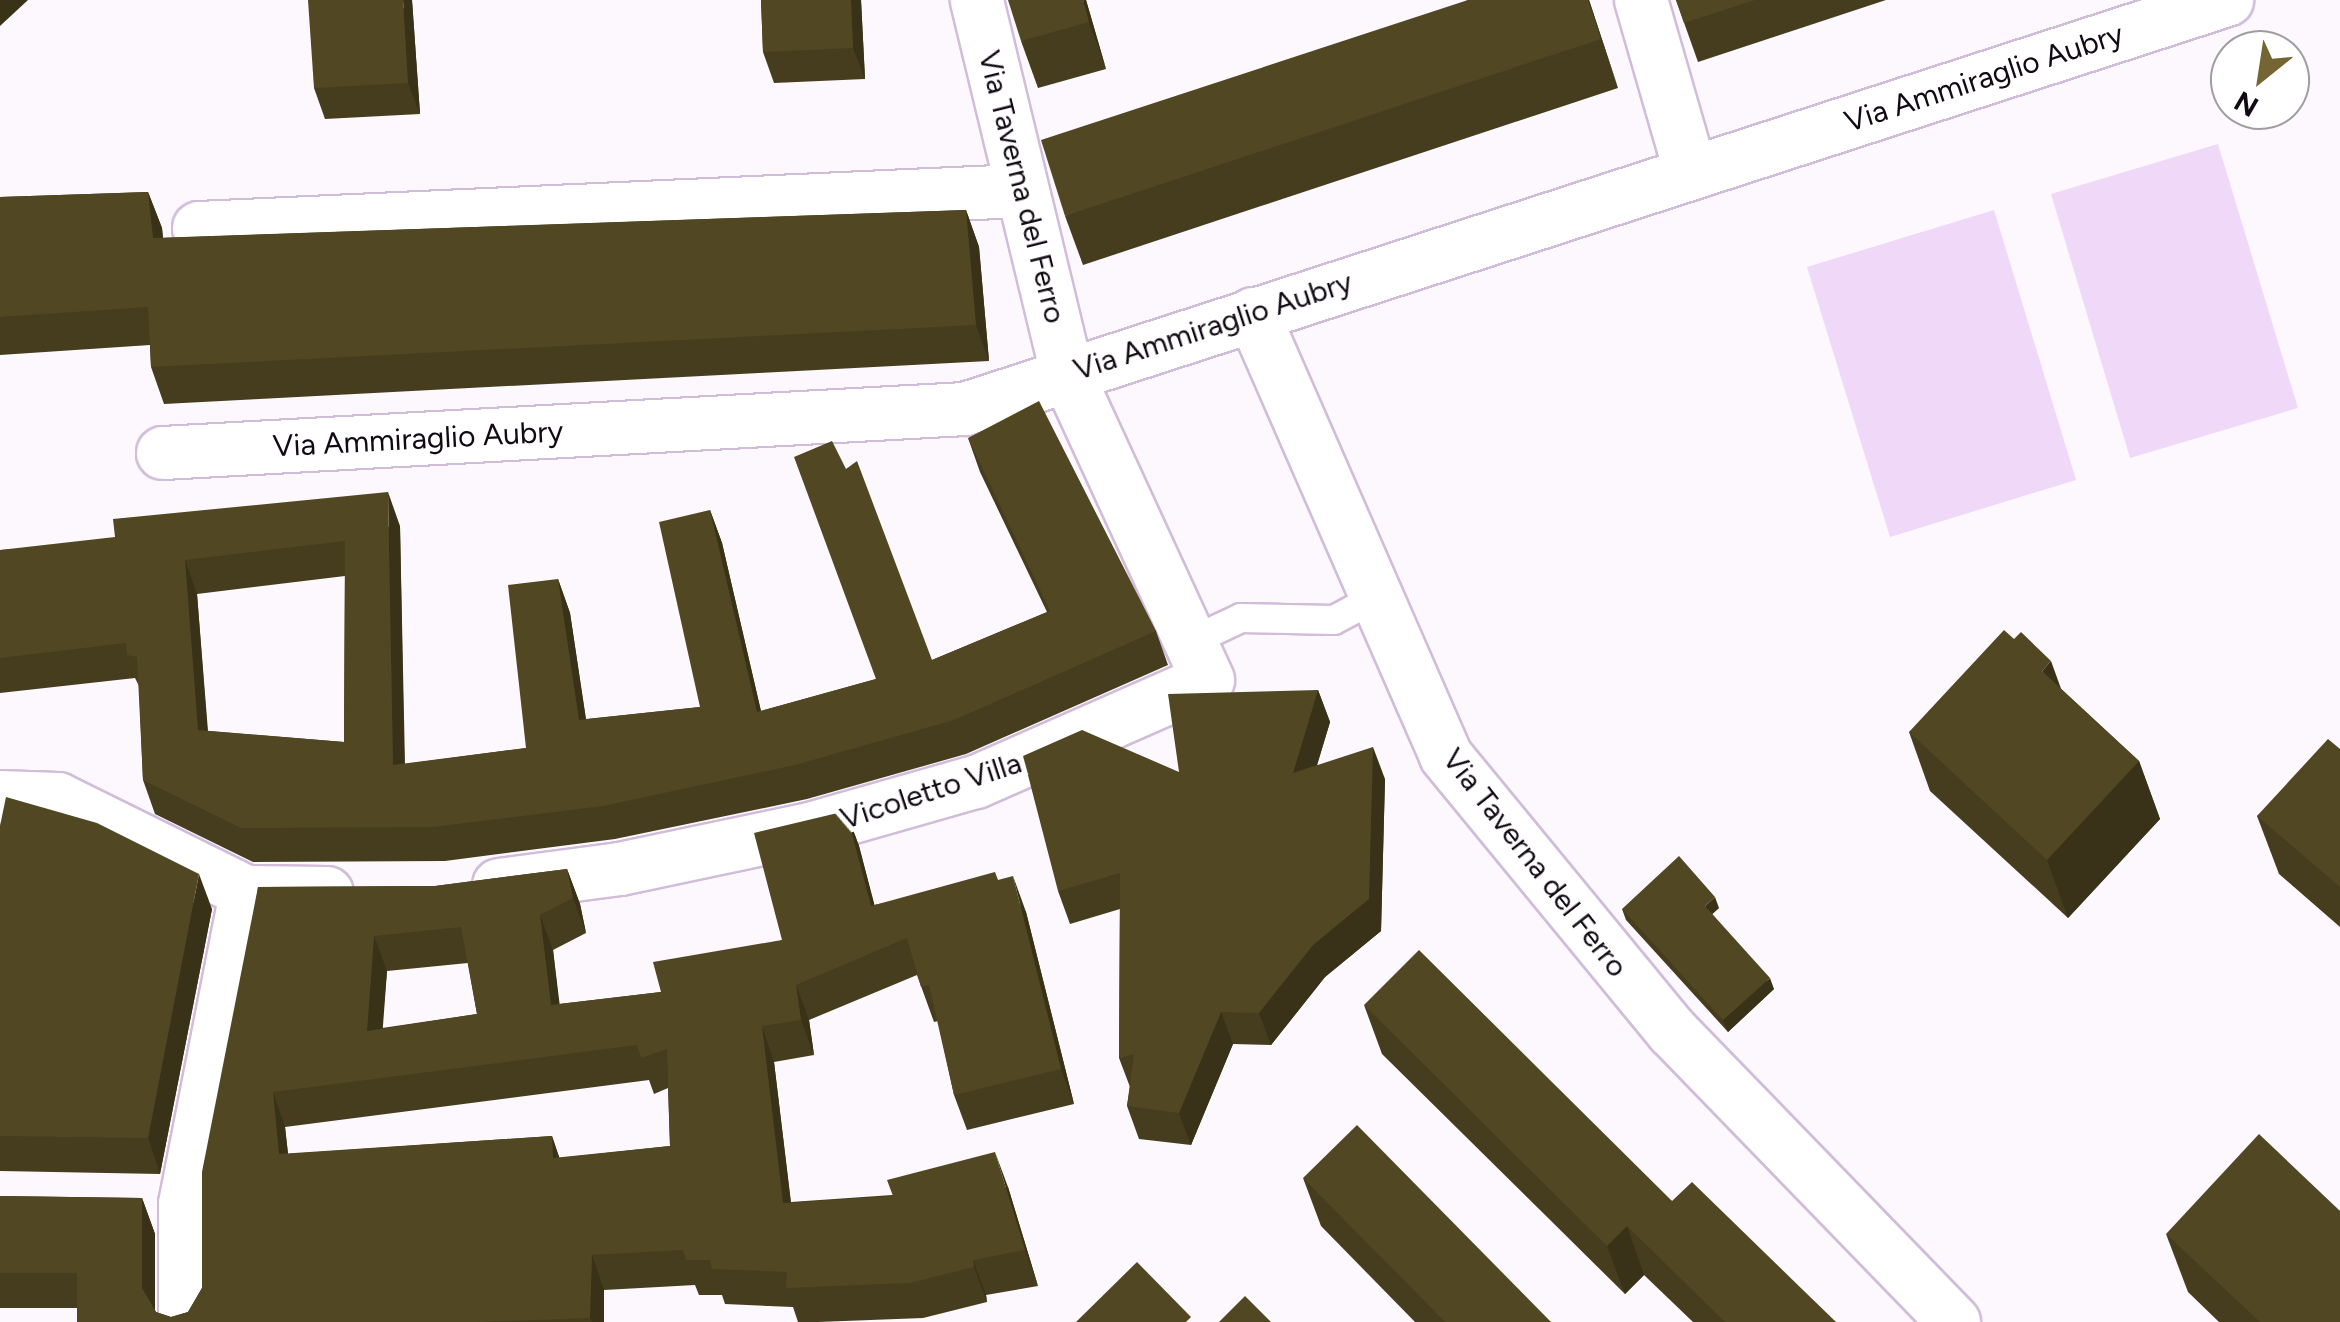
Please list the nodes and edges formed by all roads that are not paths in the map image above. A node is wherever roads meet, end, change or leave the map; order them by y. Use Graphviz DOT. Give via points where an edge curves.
graph roads {
  1 [pos="977,0"];
  2 [pos="1641,0"];
  3 [pos="2227,0"];
  4 [pos="1691,173"];
  5 [pos="1021,191"];
  6 [pos="199,228"];
  7 [pos="1253,314"];
  8 [pos="1067,374"];
  9 [pos="163,453"];
  10 [pos="1375,598"];
  11 [pos="1190,642"];
  12 [pos="0,798"];
  13 [pos="447,891"];
  14 [pos="246,892"];
  15 [pos="370,893"];
  16 [pos="130,1203"];
  17 [pos="185,1204"];
  18 [pos="185,1322"];
  19 [pos="1954,1322"];
  1 -- 5 [label="street, Via Taverna del Ferro"];
  2 -- 4 [label="street"];
  3 -- 4 [label="street, Via Ammiraglio Aubry"];
  4 -- 7 [label="street, Via Ammiraglio Aubry"];
  5 -- 6 [label="street"];
  5 -- 8 [label="street, Via Taverna del Ferro"];
  7 -- 8 [label="street, Via Ammiraglio Aubry"];
  7 -- 10 [label="street, Via Taverna del Ferro"];
  8 -- 9 [label="street, Via Ammiraglio Aubry" via="966,409"];
  8 -- 11 [label="street, Vicoletto Villa"];
  10 -- 11 [label="lane" via="1334,620 1242,618"];
  10 -- 19 [label="street, Via Taverna del Ferro" via="1446,756 1573,918"];
  11 -- 13 [label="street, Vicoletto Villa" via="1208,680 976,782 814,828 620,869"];
  12 -- 14 [label="street" via="58,799"];
  14 -- 15 [label="street"];
  14 -- 17 [label="street"];
  16 -- 17 [label="street"];
  17 -- 18 [label="street"];
}
